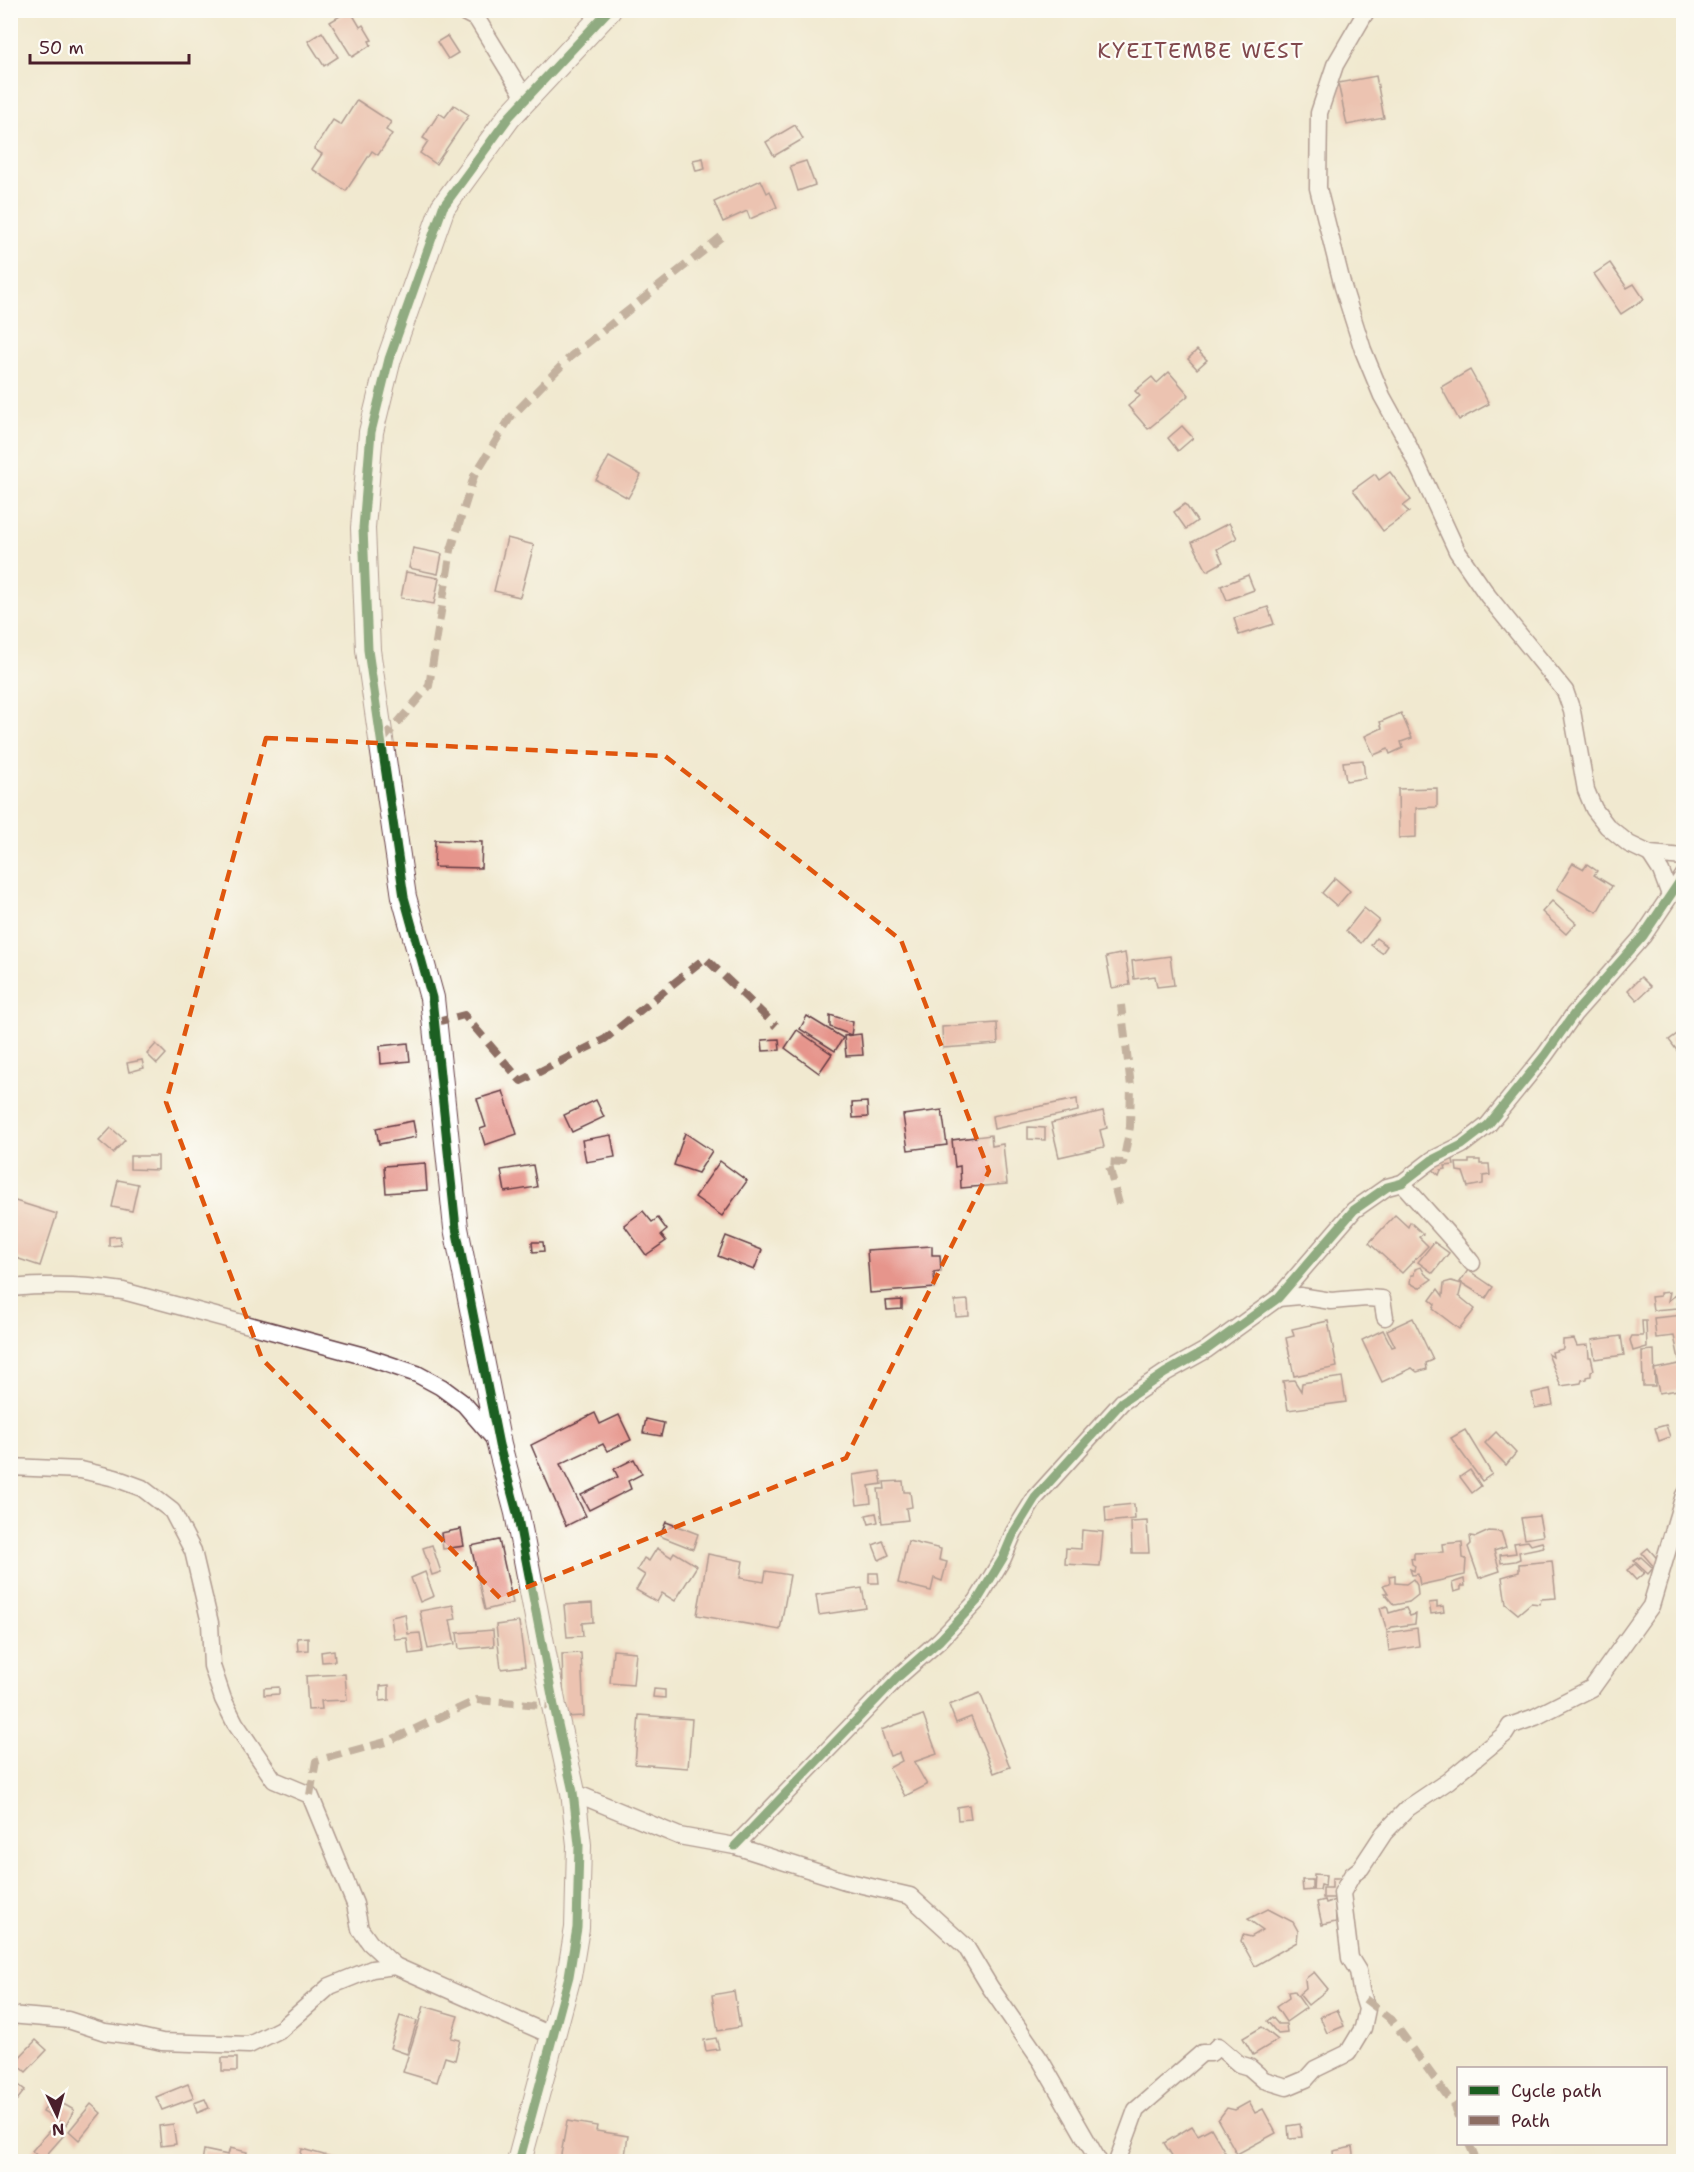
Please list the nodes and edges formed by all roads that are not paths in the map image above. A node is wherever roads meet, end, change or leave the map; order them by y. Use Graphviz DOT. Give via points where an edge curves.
graph roads {
  1 [pos="459,10"];
  2 [pos="609,10"];
  3 [pos="1367,10"];
  4 [pos="526,99"];
  5 [pos="1650,854"];
  6 [pos="1683,857"];
  7 [pos="1683,875"];
  8 [pos="1670,895"];
  9 [pos="1402,1183"];
  10 [pos="1472,1263"];
  11 [pos="10,1288"];
  12 [pos="1278,1298"];
  13 [pos="1385,1317"];
  14 [pos="499,1445"];
  15 [pos="10,1467"];
  16 [pos="1683,1495"];
  17 [pos="573,1792"];
  18 [pos="735,1846"];
  19 [pos="395,1966"];
  20 [pos="10,2015"];
  21 [pos="554,2036"];
  22 [pos="519,2162"];
  23 [pos="1099,2162"];
  24 [pos="1117,2162"];
  1 -- 4 [label="street" via="477,19"];
  2 -- 4 [label="street"];
  3 -- 5 [label="street" via="1335,65 1319,113 1318,188 1363,350 1457,551 1565,691 1586,790 1594,809 1629,844"];
  4 -- 14 [label="street" via="443,207 389,359 370,432 363,528 368,650 404,897 432,998 456,1228"];
  5 -- 6 [label="street"];
  5 -- 8 [label="street"];
  7 -- 8 [label="street"];
  8 -- 9 [label="street" via="1642,936 1574,1014 1488,1125"];
  9 -- 10 [label="street"];
  9 -- 12 [label="street" via="1387,1187 1354,1210"];
  11 -- 14 [label="street" via="66,1285 123,1291 364,1356 417,1374 441,1387 464,1404"];
  12 -- 13 [label="street" via="1382,1299"];
  12 -- 18 [label="street" via="1206,1350 1122,1402 1099,1425 1035,1498 977,1601 898,1676"];
  14 -- 17 [label="street" via="517,1513"];
  15 -- 19 [label="street" via="81,1470 115,1478 142,1488 172,1511 193,1551 210,1623 212,1666 223,1699 274,1780 310,1796 355,1904 360,1929"];
  16 -- 24 [label="street" via="1651,1606 1592,1688 1510,1726 1448,1781 1408,1808 1352,1875 1342,1893 1345,1925 1350,1958 1358,1971 1367,2009 1363,2028 1348,2053 1287,2087 1264,2080 1218,2046 1211,2053 1202,2053 1136,2110"];
  17 -- 18 [label="street" via="679,1836"];
  17 -- 21 [label="street" via="579,1845 577,1928"];
  18 -- 23 [label="street" via="845,1881 910,1896 937,1919 966,1947 1041,2061"];
  19 -- 20 [label="street" via="372,1969 330,1986 281,2029 249,2044 162,2042 105,2032 68,2020"];
  19 -- 21 [label="street"];
  21 -- 22 [label="street"];
}
